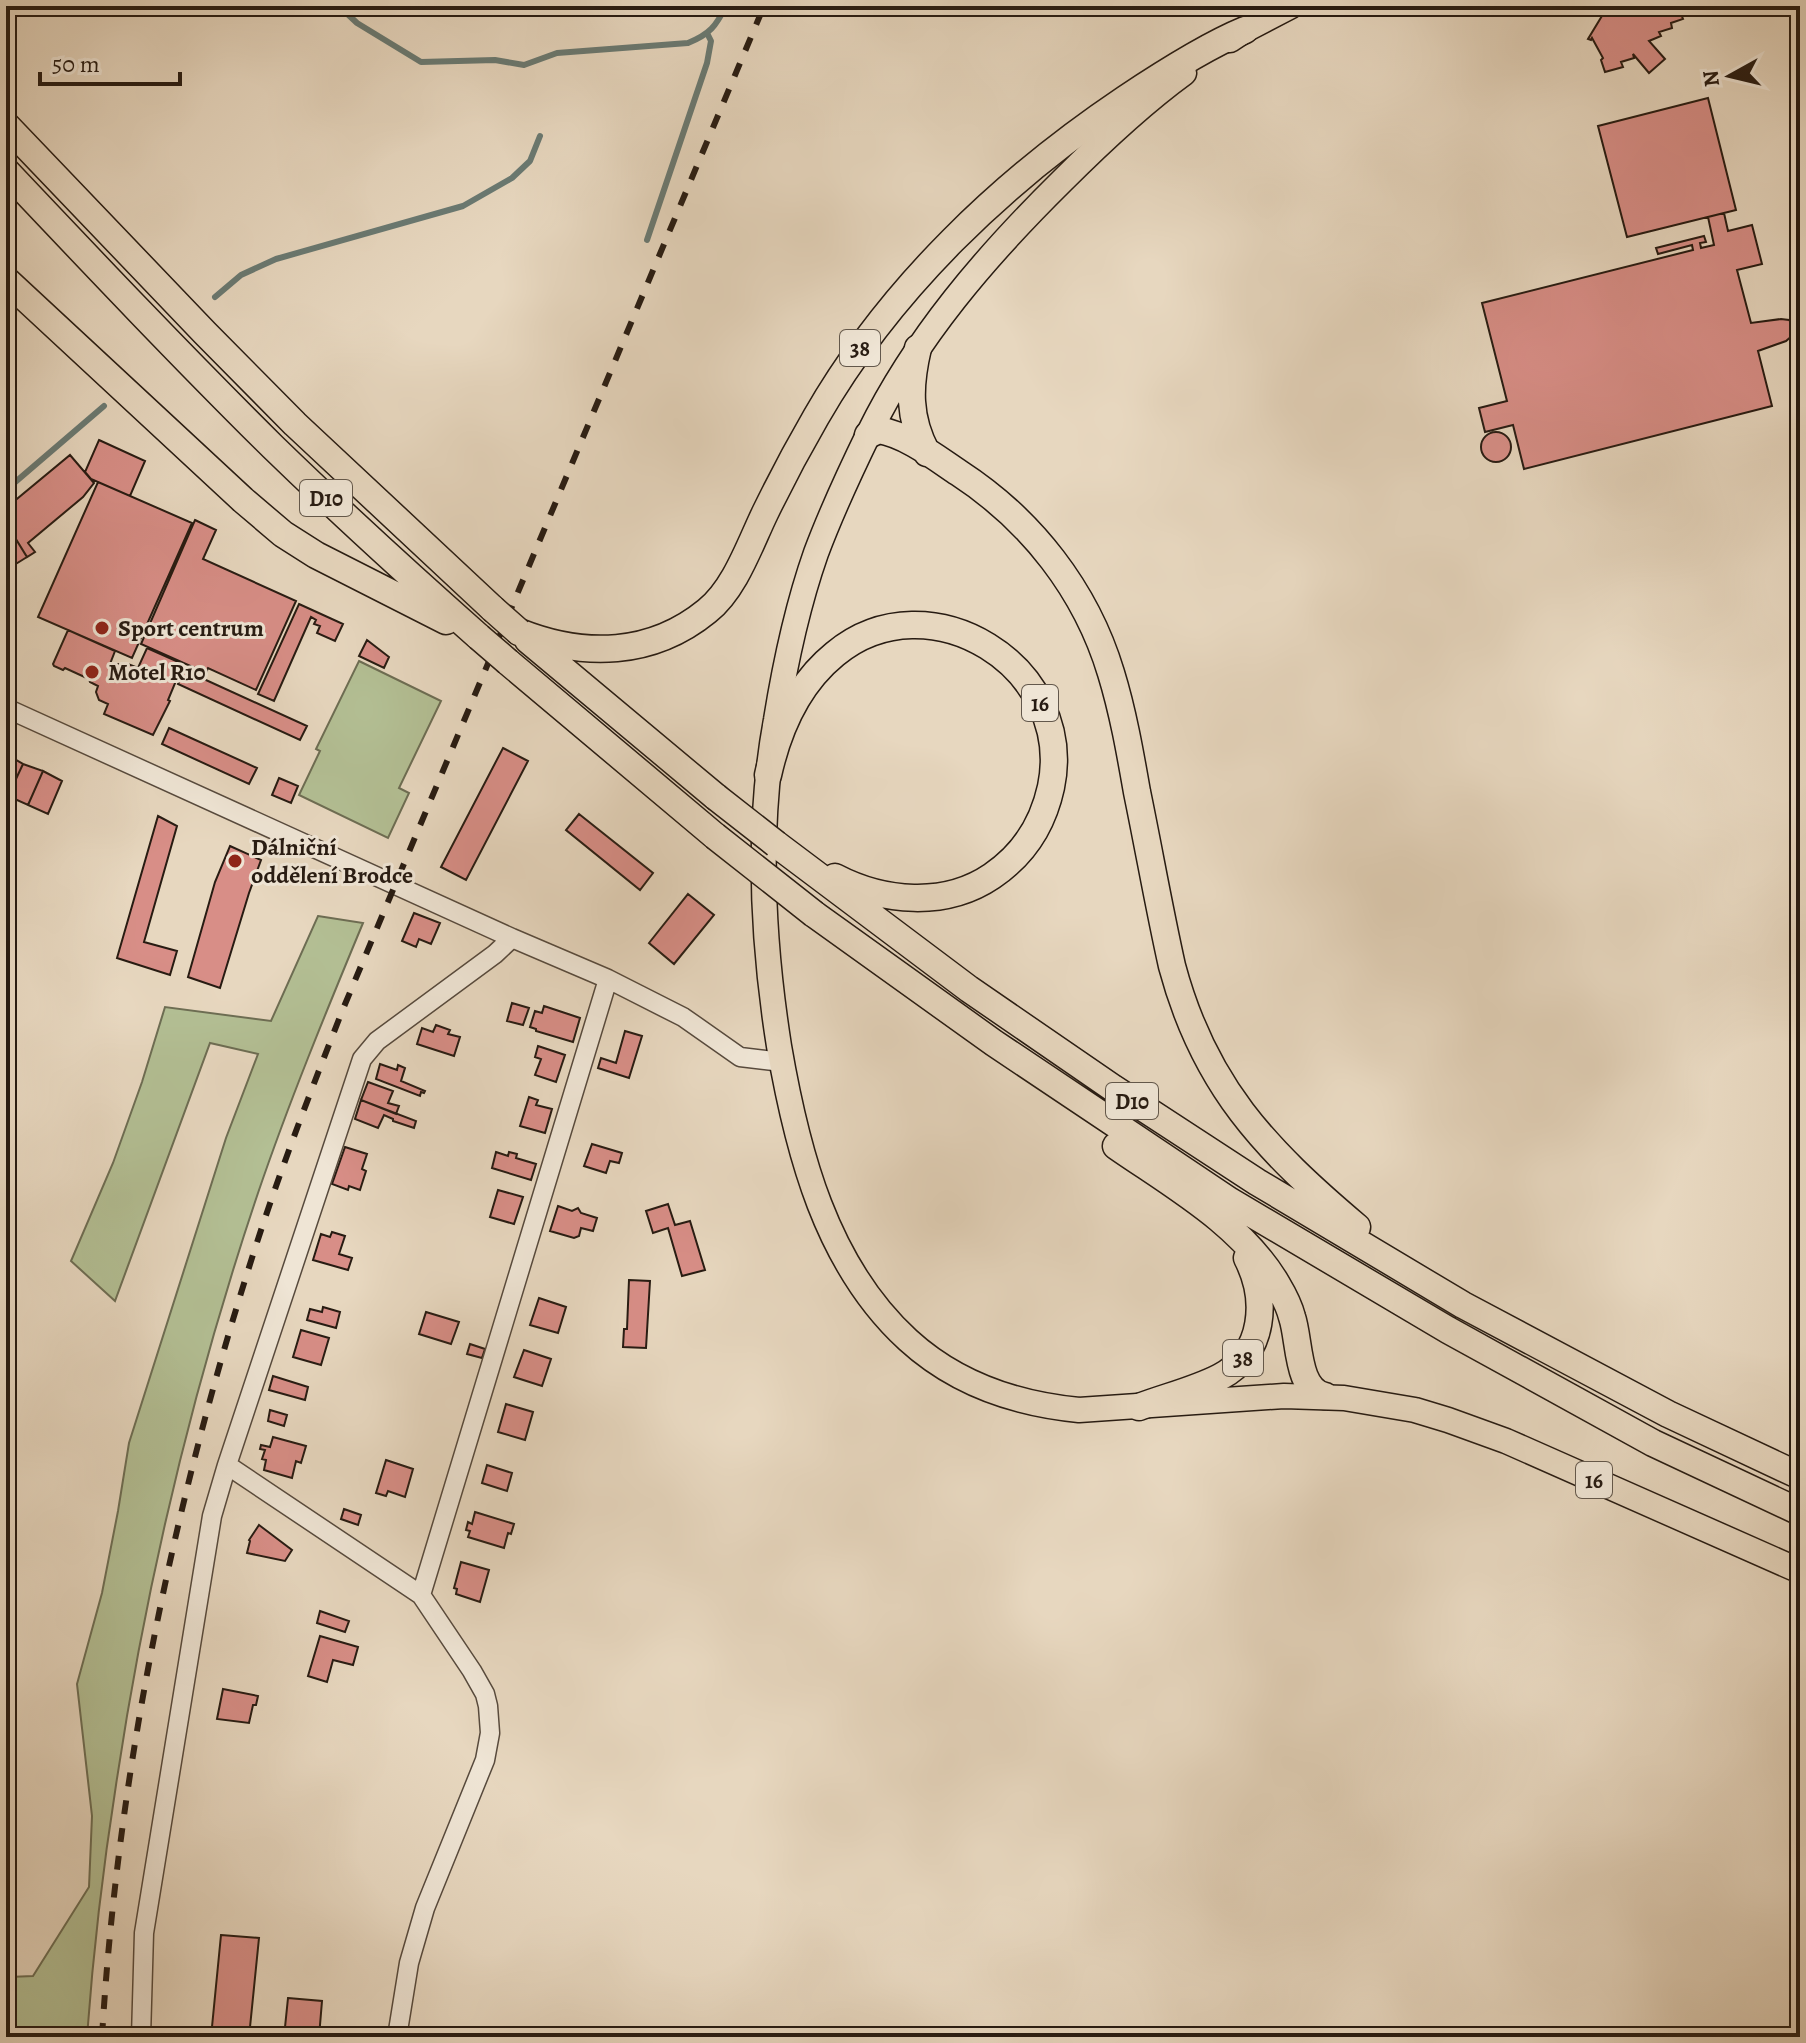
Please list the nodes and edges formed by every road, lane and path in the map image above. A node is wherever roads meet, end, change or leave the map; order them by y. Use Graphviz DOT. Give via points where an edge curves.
graph roads {
  1 [pos="1291,6"];
  2 [pos="1245,30"];
  3 [pos="6,125"];
  4 [pos="6,171"];
  5 [pos="6,280"];
  6 [pos="918,348"];
  7 [pos="868,435"];
  8 [pos="927,453"];
  9 [pos="519,632"];
  10 [pos="479,637"];
  11 [pos="6,708"];
  12 [pos="768,775"];
  13 [pos="816,871"];
  14 [pos="512,938"];
  15 [pos="608,979"];
  16 [pos="994,1043"];
  17 [pos="782,1062"];
  18 [pos="1213,1214"];
  19 [pos="1463,1305"];
  20 [pos="1325,1396"];
  21 [pos="1139,1407"];
  22 [pos="227,1465"];
  23 [pos="1800,1476"];
  24 [pos="1800,1512"];
  25 [pos="1800,1571"];
  26 [pos="421,1595"];
  27 [pos="141,2037"];
  28 [pos="397,2037"];
  1 -- 2 [label="main road, 38"];
  2 -- 6 [label="main road, 38" via="1174,80 1079,164 988,257"];
  2 -- 9 [label="highway, 38" via="1159,76 1082,128 971,224 892,305 823,405 733,580 711,609 683,629 623,647 573,647"];
  3 -- 9 [label="highway, D10, bridge" via="295,424"];
  4 -- 10 [label="highway, D10" via="273,447"];
  5 -- 10 [label="highway" via="283,534"];
  6 -- 7 [label="main road, 38"];
  6 -- 8 [label="highway" via="911,404"];
  7 -- 8 [label="highway" via="889,433"];
  7 -- 12 [label="main road, 38" via="802,599"];
  8 -- 19 [label="highway" via="1010,511 1053,559 1088,614 1119,699 1179,993 1214,1073 1248,1123 1304,1180 1375,1242"];
  9 -- 13 [label="highway, D10, bridge" via="716,797"];
  10 -- 16 [label="highway, D10, bridge" via="715,836"];
  11 -- 14 [label="street"];
  12 -- 13 [label="highway, 16" via="778,738 806,686 835,654 883,631 918,626 970,636 988,645 1031,686 1052,742 1048,801 1031,837 996,873 950,893 908,898 862,890"];
  12 -- 17 [label="main road, 16" via="764,919"];
  13 -- 19 [label="highway, D10" via="969,989 1113,1088 1257,1182"];
  14 -- 15 [label="street"];
  14 -- 22 [label="street" via="377,1041 362,1059"];
  15 -- 17 [label="street" via="683,1017 740,1057"];
  15 -- 26 [label="street"];
  16 -- 18 [label="highway" via="1093,1130"];
  16 -- 24 [label="highway, D10" via="1230,1201 1448,1330 1653,1443"];
  17 -- 21 [label="main road, 16" via="802,1153 829,1228 854,1275 908,1340 962,1378 1018,1400 1079,1410"];
  18 -- 20 [label="highway" via="1273,1277 1292,1316 1308,1385"];
  18 -- 21 [label="highway, 38" via="1254,1273 1261,1305 1253,1343 1220,1377"];
  19 -- 23 [label="highway, D10" via="1668,1414"];
  20 -- 21 [label="main road, 16"];
  20 -- 25 [label="main road, 16" via="1415,1410 1506,1441"];
  22 -- 26 [label="street"];
  22 -- 27 [label="street" via="212,1516 144,1933"];
  26 -- 28 [label="street" via="479,1682 490,1733 485,1760 425,1908"];
}
